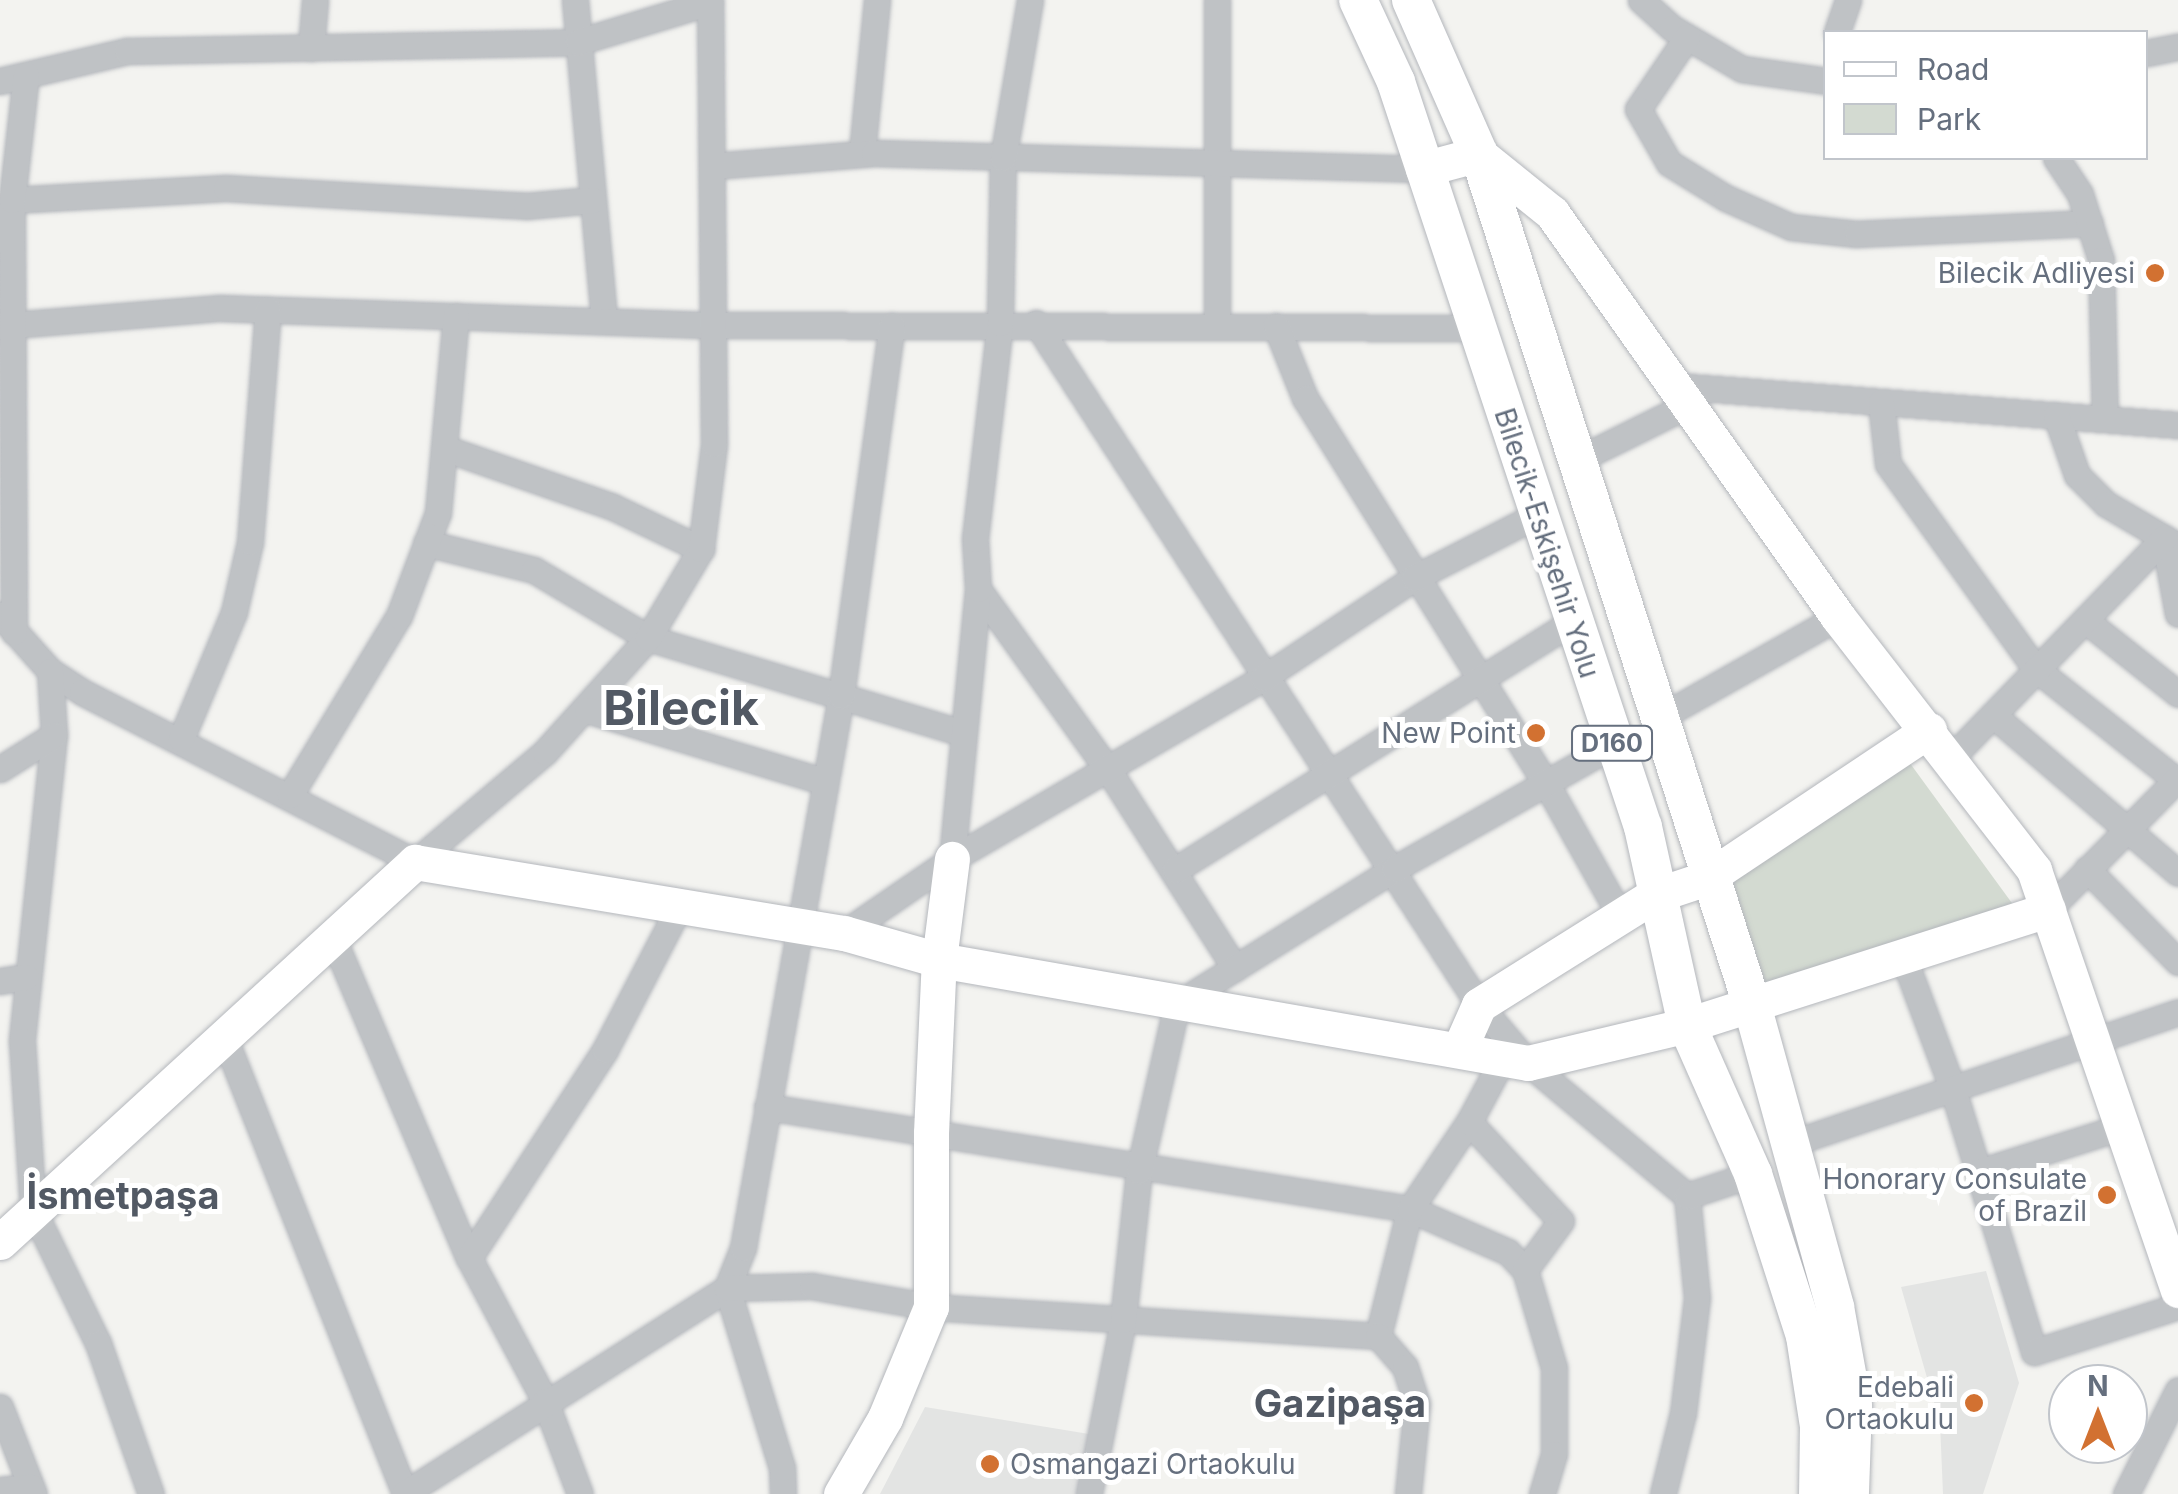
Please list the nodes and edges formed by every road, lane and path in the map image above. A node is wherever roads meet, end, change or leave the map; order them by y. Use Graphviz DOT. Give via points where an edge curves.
graph roads {
  1 [pos="314,0"];
  2 [pos="576,0"];
  3 [pos="878,0"];
  4 [pos="1030,0"];
  5 [pos="1217,0"];
  6 [pos="1358,0"];
  7 [pos="1411,0"];
  8 [pos="1641,0"];
  9 [pos="1848,0"];
  10 [pos="710,1"];
  11 [pos="1838,30"];
  12 [pos="1687,38"];
  13 [pos="578,42"];
  14 [pos="311,48"];
  15 [pos="2178,48"];
  16 [pos="2148,53"];
  17 [pos="1439,55"];
  18 [pos="26,75"];
  19 [pos="1392,75"];
  20 [pos="1823,76"];
  21 [pos="0,82"];
  22 [pos="862,153"];
  23 [pos="1478,154"];
  24 [pos="1003,158"];
  25 [pos="2057,160"];
  26 [pos="713,166"];
  27 [pos="1214,166"];
  28 [pos="1423,169"];
  29 [pos="12,200"];
  30 [pos="593,200"];
  31 [pos="2090,223"];
  32 [pos="268,310"];
  33 [pos="456,316"];
  34 [pos="604,321"];
  35 [pos="1000,323"];
  36 [pos="1036,323"];
  37 [pos="713,324"];
  38 [pos="892,324"];
  39 [pos="6,326"];
  40 [pos="1217,326"];
  41 [pos="1276,326"];
  42 [pos="1480,328"];
  43 [pos="1683,395"];
  44 [pos="1882,402"];
  45 [pos="2056,415"];
  46 [pos="2105,419"];
  47 [pos="2178,425"];
  48 [pos="444,448"];
  49 [pos="1573,462"];
  50 [pos="1535,516"];
  51 [pos="2171,542"];
  52 [pos="426,544"];
  53 [pos="700,550"];
  54 [pos="1414,578"];
  55 [pos="978,589"];
  56 [pos="2178,614"];
  57 [pos="1838,617"];
  58 [pos="2085,620"];
  59 [pos="7,623"];
  60 [pos="1571,623"];
  61 [pos="648,638"];
  62 [pos="2036,669"];
  63 [pos="50,671"];
  64 [pos="1262,678"];
  65 [pos="1480,680"];
  66 [pos="2178,694"];
  67 [pos="841,696"];
  68 [pos="587,710"];
  69 [pos="1993,715"];
  70 [pos="1657,719"];
  71 [pos="1929,730"];
  72 [pos="963,733"];
  73 [pos="54,736"];
  74 [pos="181,740"];
  75 [pos="1612,745"];
  76 [pos="1950,759"];
  77 [pos="0,769"];
  78 [pos="1108,771"];
  79 [pos="1329,774"];
  80 [pos="2177,779"];
  81 [pos="822,781"];
  82 [pos="1546,783"];
  83 [pos="290,795"];
  84 [pos="2124,832"];
  85 [pos="952,859"];
  86 [pos="415,862"];
  87 [pos="2087,868"];
  88 [pos="1394,869"];
  89 [pos="1176,870"];
  90 [pos="2178,874"];
  91 [pos="1707,878"];
  92 [pos="1654,896"];
  93 [pos="678,909"];
  94 [pos="2048,910"];
  95 [pos="1623,920"];
  96 [pos="798,926"];
  97 [pos="844,933"];
  98 [pos="332,936"];
  99 [pos="1904,956"];
  100 [pos="939,960"];
  101 [pos="2178,962"];
  102 [pos="1236,968"];
  103 [pos="26,977"];
  104 [pos="0,981"];
  105 [pos="1177,1004"];
  106 [pos="1479,1005"];
  107 [pos="1752,1005"];
  108 [pos="2178,1012"];
  109 [pos="1687,1024"];
  110 [pos="223,1034"];
  111 [pos="2092,1043"];
  112 [pos="1460,1050"];
  113 [pos="1516,1059"];
  114 [pos="1954,1090"];
  115 [pos="767,1107"];
  116 [pos="1469,1122"];
  117 [pos="12,1126"];
  118 [pos="2122,1127"];
  119 [pos="930,1133"];
  120 [pos="1792,1143"];
  121 [pos="1139,1171"];
  122 [pos="1979,1172"];
  123 [pos="1752,1174"];
  124 [pos="1688,1196"];
  125 [pos="1410,1208"];
  126 [pos="33,1210"];
  127 [pos="0,1242"];
  128 [pos="470,1258"];
  129 [pos="1525,1270"];
  130 [pos="727,1288"];
  131 [pos="2178,1290"];
  132 [pos="2178,1306"];
  133 [pos="931,1307"];
  134 [pos="1123,1320"];
  135 [pos="1378,1336"];
  136 [pos="2178,1390"];
  137 [pos="545,1400"];
  138 [pos="0,1407"];
  139 [pos="0,1490"];
  140 [pos="32,1490"];
  141 [pos="151,1494"];
  142 [pos="405,1494"];
  143 [pos="580,1494"];
  144 [pos="783,1494"];
  145 [pos="841,1494"];
  146 [pos="1090,1494"];
  147 [pos="1408,1494"];
  148 [pos="1542,1494"];
  149 [pos="1663,1494"];
  150 [pos="1818,1494"];
  151 [pos="1850,1494"];
  152 [pos="2126,1494"];
  1 -- 14 [label="street"];
  2 -- 13 [label="street"];
  3 -- 22 [label="street"];
  4 -- 24 [label="street"];
  5 -- 27 [label="street"];
  6 -- 19 [label="main road, Bilecik-Eskişehir Yolu / D160"];
  7 -- 17 [label="main road, Bilecik-Eskişehir Yolu / D160"];
  8 -- 12 [label="street"];
  9 -- 11 [label="street"];
  10 -- 13 [label="street"];
  10 -- 26 [label="street"];
  12 -- 20 [label="street" via="1742,69"];
  12 -- 31 [label="street" via="1638,109 1669,163 1726,198 1791,227 1857,234"];
  13 -- 14 [label="street"];
  13 -- 30 [label="street"];
  14 -- 18 [label="street" via="126,51"];
  15 -- 16 [label="street"];
  17 -- 19 [label="street"];
  17 -- 23 [label="main road, Bilecik-Eskişehir Yolu / D160"];
  18 -- 21 [label="street"];
  18 -- 29 [label="street"];
  19 -- 28 [label="main road, Bilecik-Eskişehir Yolu / D160"];
  22 -- 24 [label="street"];
  22 -- 26 [label="street"];
  23 -- 28 [label="street"];
  23 -- 43 [label="street" via="1552,213"];
  23 -- 49 [label="main road, Bilecik-Eskişehir Yolu / D160"];
  24 -- 27 [label="street"];
  24 -- 35 [label="street"];
  25 -- 31 [label="street"];
  26 -- 37 [label="street"];
  27 -- 28 [label="street"];
  27 -- 40 [label="street"];
  28 -- 42 [label="main road, Bilecik-Eskişehir Yolu / D160"];
  29 -- 30 [label="street" via="226,188 526,206"];
  29 -- 39 [label="street"];
  30 -- 34 [label="street"];
  31 -- 46 [label="street" via="2101,260"];
  32 -- 33 [label="street"];
  32 -- 39 [label="street"];
  32 -- 74 [label="street" via="250,542 234,612"];
  33 -- 34 [label="street"];
  33 -- 48 [label="street"];
  34 -- 37 [label="street"];
  35 -- 36 [label="street"];
  35 -- 38 [label="street"];
  35 -- 55 [label="street" via="975,539"];
  36 -- 40 [label="street"];
  36 -- 64 [label="street"];
  37 -- 38 [label="street"];
  37 -- 53 [label="street" via="714,444"];
  38 -- 67 [label="street"];
  39 -- 59 [label="street"];
  40 -- 41 [label="street"];
  41 -- 42 [label="street"];
  41 -- 54 [label="street" via="1305,398"];
  42 -- 50 [label="main road, Bilecik-Eskişehir Yolu / D160"];
  43 -- 44 [label="street"];
  43 -- 49 [label="street"];
  43 -- 57 [label="street"];
  44 -- 45 [label="street"];
  44 -- 62 [label="street" via="1888,464"];
  45 -- 46 [label="street"];
  45 -- 51 [label="street" via="2077,475 2106,504"];
  46 -- 47 [label="street"];
  48 -- 52 [label="street" via="438,513"];
  48 -- 53 [label="street" via="613,507"];
  49 -- 70 [label="main road, Bilecik-Eskişehir Yolu / D160"];
  50 -- 54 [label="street"];
  50 -- 60 [label="main road, Bilecik-Eskişehir Yolu / D160"];
  51 -- 56 [label="street"];
  51 -- 58 [label="street"];
  52 -- 61 [label="street" via="534,570"];
  52 -- 83 [label="street" via="399,616"];
  53 -- 61 [label="street"];
  54 -- 64 [label="street"];
  54 -- 65 [label="street"];
  55 -- 72 [label="street"];
  55 -- 78 [label="street"];
  57 -- 70 [label="street"];
  57 -- 71 [label="street"];
  58 -- 62 [label="street"];
  58 -- 66 [label="street"];
  59 -- 63 [label="street"];
  60 -- 65 [label="street"];
  60 -- 75 [label="main road, Bilecik-Eskişehir Yolu / D160"];
  61 -- 67 [label="street"];
  61 -- 68 [label="street"];
  62 -- 69 [label="street"];
  62 -- 80 [label="street"];
  63 -- 73 [label="street"];
  63 -- 74 [label="street"];
  64 -- 78 [label="street"];
  64 -- 79 [label="street"];
  65 -- 79 [label="street"];
  65 -- 82 [label="street"];
  67 -- 72 [label="street"];
  67 -- 81 [label="street"];
  68 -- 81 [label="street"];
  68 -- 86 [label="street"];
  69 -- 76 [label="street"];
  69 -- 84 [label="street"];
  70 -- 91 [label="main road, Bilecik-Eskişehir Yolu / D160"];
  71 -- 76 [label="street"];
  71 -- 91 [label="street"];
  72 -- 85 [label="street"];
  73 -- 77 [label="street"];
  73 -- 103 [label="street"];
  74 -- 83 [label="street"];
  75 -- 82 [label="street"];
  75 -- 92 [label="main road, Bilecik-Eskişehir Yolu / D160" via="1643,827"];
  76 -- 94 [label="street" via="2034,870"];
  78 -- 85 [label="street"];
  78 -- 89 [label="street"];
  79 -- 88 [label="street"];
  79 -- 89 [label="street"];
  80 -- 84 [label="street"];
  81 -- 96 [label="street"];
  82 -- 88 [label="street"];
  82 -- 95 [label="street"];
  83 -- 86 [label="street"];
  84 -- 87 [label="street"];
  84 -- 90 [label="street"];
  85 -- 97 [label="street"];
  85 -- 100 [label="street"];
  86 -- 93 [label="street"];
  86 -- 98 [label="street"];
  87 -- 94 [label="street"];
  87 -- 101 [label="street"];
  88 -- 102 [label="street"];
  88 -- 106 [label="street"];
  89 -- 102 [label="street"];
  91 -- 92 [label="street"];
  91 -- 107 [label="main road, Bilecik-Eskişehir Yolu / D160"];
  92 -- 95 [label="street"];
  92 -- 109 [label="main road, Bilecik-Eskişehir Yolu / D160"];
  93 -- 96 [label="street"];
  93 -- 128 [label="street" via="604,1050"];
  94 -- 99 [label="street"];
  94 -- 111 [label="street"];
  95 -- 106 [label="street"];
  96 -- 97 [label="street"];
  96 -- 115 [label="street"];
  97 -- 100 [label="street"];
  98 -- 110 [label="street"];
  98 -- 128 [label="street"];
  99 -- 107 [label="street"];
  99 -- 114 [label="street"];
  100 -- 105 [label="street"];
  100 -- 119 [label="street"];
  102 -- 105 [label="street"];
  103 -- 104 [label="street"];
  103 -- 117 [label="street"];
  105 -- 112 [label="street"];
  105 -- 121 [label="street"];
  106 -- 112 [label="street"];
  106 -- 113 [label="street"];
  107 -- 109 [label="street"];
  107 -- 120 [label="main road, Bilecik-Eskişehir Yolu / D160"];
  108 -- 111 [label="street"];
  109 -- 113 [label="street"];
  109 -- 123 [label="main road, Bilecik-Eskişehir Yolu / D160"];
  110 -- 126 [label="street"];
  110 -- 142 [label="street"];
  111 -- 114 [label="street"];
  111 -- 118 [label="street"];
  112 -- 113 [label="street"];
  113 -- 116 [label="street"];
  113 -- 124 [label="street"];
  114 -- 120 [label="street"];
  114 -- 122 [label="street"];
  115 -- 119 [label="street"];
  115 -- 130 [label="street" via="743,1248"];
  116 -- 125 [label="street"];
  116 -- 129 [label="street" via="1561,1220"];
  117 -- 126 [label="street"];
  118 -- 122 [label="street"];
  118 -- 131 [label="street"];
  119 -- 121 [label="street"];
  119 -- 133 [label="street"];
  120 -- 151 [label="main road, Bilecik-Eskişehir Yolu / D160" via="1853,1406"];
  121 -- 125 [label="street"];
  121 -- 134 [label="street"];
  122 -- 132 [label="street" via="2034,1352"];
  123 -- 124 [label="street"];
  123 -- 150 [label="main road, Bilecik-Eskişehir Yolu / D160" via="1805,1336 1820,1426"];
  124 -- 149 [label="street" via="1697,1298 1683,1412"];
  125 -- 129 [label="street" via="1508,1252"];
  125 -- 135 [label="street"];
  126 -- 127 [label="street"];
  126 -- 141 [label="street" via="98,1343"];
  128 -- 137 [label="street"];
  129 -- 148 [label="street" via="1554,1368 1554,1454"];
  130 -- 133 [label="street" via="812,1286"];
  130 -- 137 [label="street"];
  130 -- 144 [label="street" via="782,1468"];
  133 -- 134 [label="street"];
  133 -- 145 [label="street" via="885,1418"];
  134 -- 135 [label="street"];
  134 -- 146 [label="street"];
  135 -- 147 [label="street" via="1405,1367 1417,1404"];
  136 -- 152 [label="street"];
  137 -- 142 [label="street"];
  137 -- 143 [label="street"];
  138 -- 140 [label="street"];
  139 -- 140 [label="street"];
}
